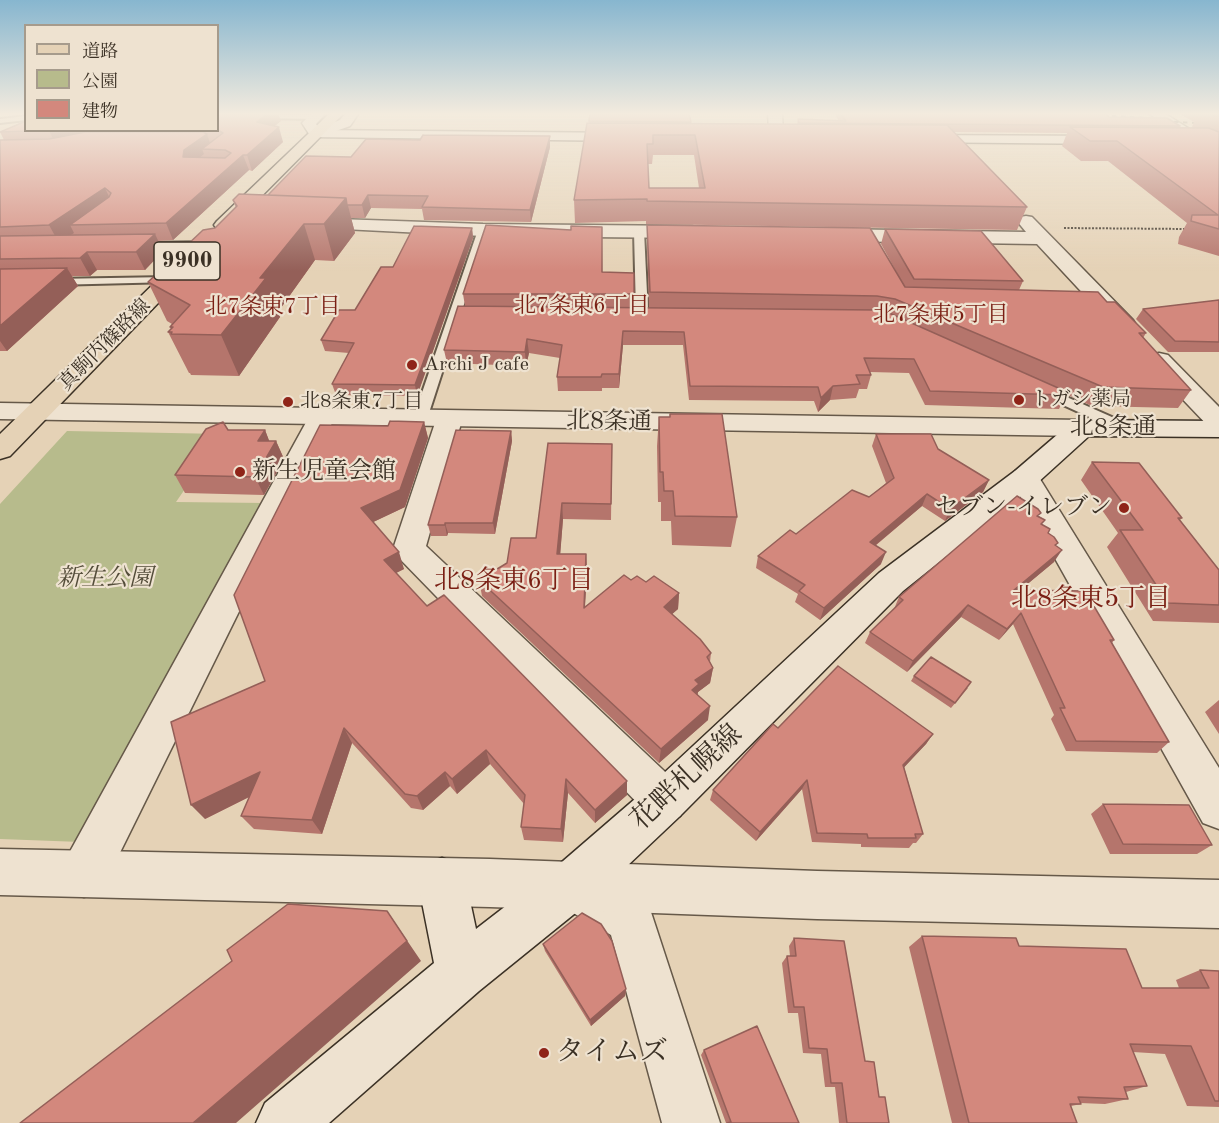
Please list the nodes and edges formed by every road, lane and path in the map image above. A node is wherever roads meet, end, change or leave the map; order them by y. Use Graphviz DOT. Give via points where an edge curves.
graph roads {
  1 [pos="278,165"];
  2 [pos="1010,204"];
  3 [pos="228,221"];
  4 [pos="254,222"];
  5 [pos="296,223"];
  6 [pos="1196,229"];
  7 [pos="483,230"];
  8 [pos="639,231"];
  9 [pos="710,232"];
  10 [pos="1049,233"];
  11 [pos="813,235"];
  12 [pos="204,245"];
  13 [pos="133,246"];
  14 [pos="168,280"];
  15 [pos="46,282"];
  16 [pos="642,314"];
  17 [pos="1030,385"];
  18 [pos="0,411"];
  19 [pos="39,411"];
  20 [pos="322,417"];
  21 [pos="435,419"];
  22 [pos="1219,423"];
  23 [pos="1082,428"];
  24 [pos="1125,428"];
  25 [pos="1219,429"];
  26 [pos="0,450"];
  27 [pos="1025,478"];
  28 [pos="665,801"];
  29 [pos="1219,808"];
  30 [pos="0,872"];
  31 [pos="84,874"];
  32 [pos="442,882"];
  33 [pos="572,885"];
  34 [pos="1219,904"];
  35 [pos="461,973"];
  36 [pos="285,1123"];
  37 [pos="691,1123"];
  1 -- 3 [label="main road, 真駒内篠路線 / 9900"];
  2 -- 10 [label="street"];
  3 -- 4 [label="street"];
  3 -- 12 [label="main road, 真駒内篠路線 / 9900"];
  5 -- 7 [label="street"];
  6 -- 10 [label="path"];
  7 -- 8 [label="street"];
  7 -- 21 [label="lane"];
  8 -- 9 [label="street"];
  8 -- 16 [label="lane"];
  10 -- 11 [label="street" via="872,241"];
  10 -- 22 [label="street" via="1097,303 1142,341"];
  12 -- 13 [label="lane"];
  12 -- 14 [label="main road, 真駒内篠路線 / 9900"];
  14 -- 15 [label="lane"];
  14 -- 19 [label="main road, 真駒内篠路線 / 9900"];
  17 -- 24 [label="lane"];
  18 -- 19 [label="street, 北8条通"];
  19 -- 20 [label="street, 北8条通"];
  19 -- 26 [label="main road, 真駒内篠路線 / 9900"];
  20 -- 21 [label="street, 北8条通"];
  20 -- 31 [label="street"];
  21 -- 23 [label="street, 北8条通"];
  21 -- 28 [label="street" via="409,549"];
  23 -- 24 [label="street, 北8条通"];
  23 -- 27 [label="street, 花畔札幌線"];
  24 -- 25 [label="street, 北8条通"];
  27 -- 28 [label="street, 花畔札幌線" via="891,582"];
  27 -- 29 [label="street"];
  28 -- 33 [label="street, 花畔札幌線"];
  30 -- 31 [label="street"];
  31 -- 32 [label="street"];
  32 -- 33 [label="street"];
  32 -- 35 [label="street"];
  33 -- 34 [label="street"];
  33 -- 35 [label="street, 花畔札幌線"];
  33 -- 37 [label="street" via="631,920"];
  35 -- 36 [label="street, 花畔札幌線"];
}
